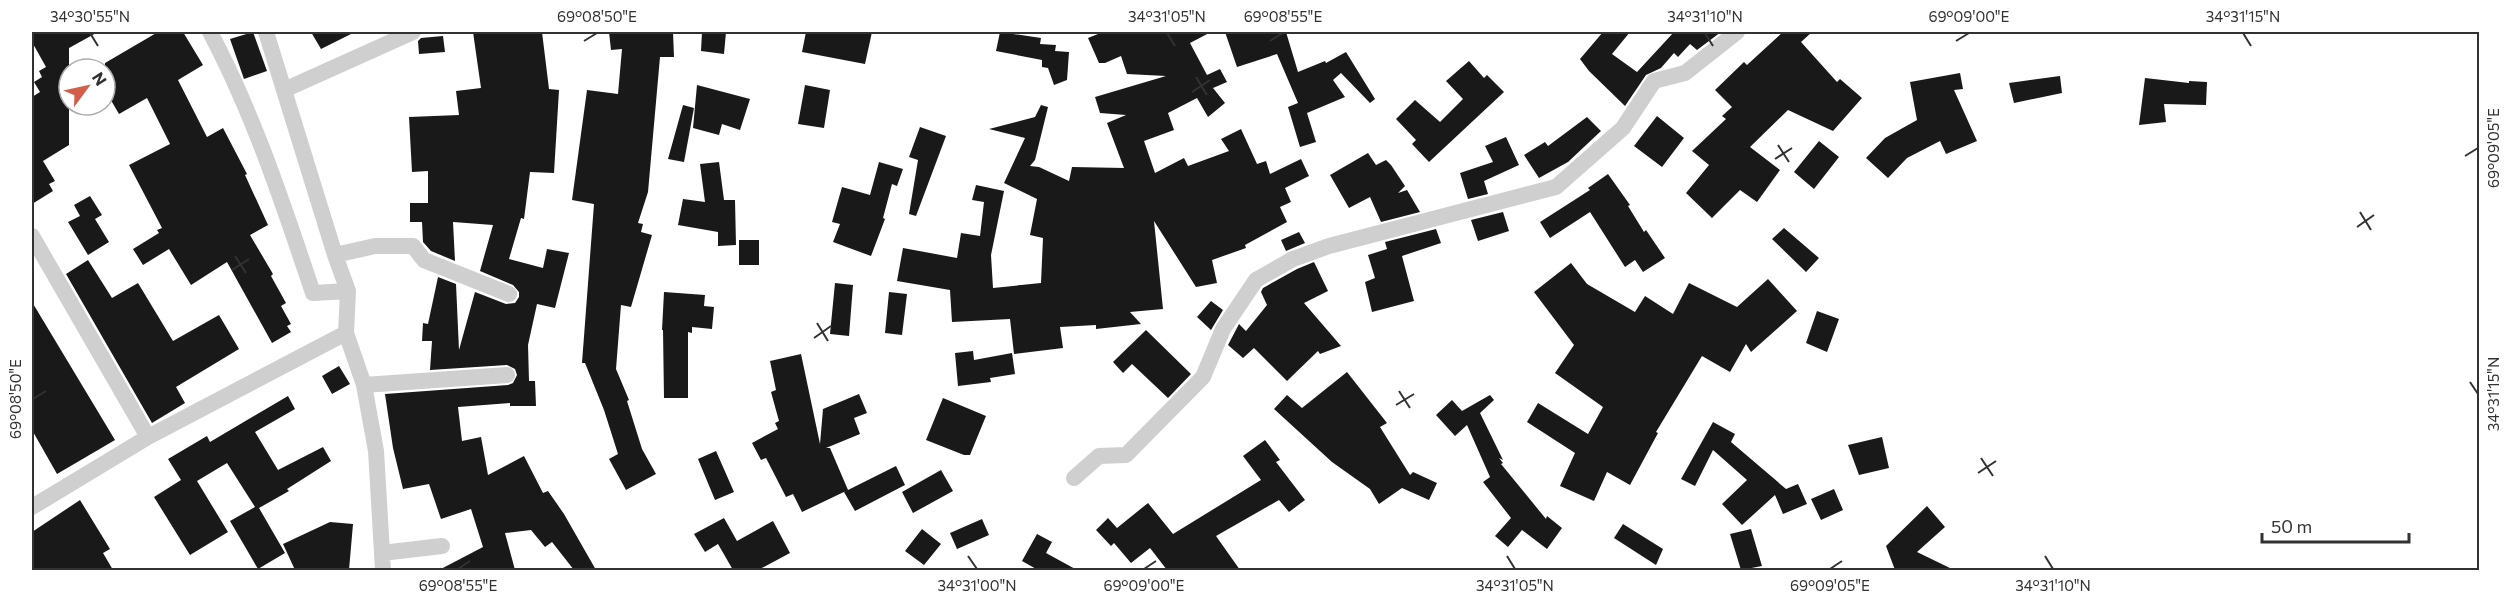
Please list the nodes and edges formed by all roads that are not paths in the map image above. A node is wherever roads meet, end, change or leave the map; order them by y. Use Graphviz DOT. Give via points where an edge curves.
graph roads {
  1 [pos="210,32"];
  2 [pos="266,32"];
  3 [pos="413,32"];
  4 [pos="1737,32"];
  5 [pos="284,90"];
  6 [pos="32,236"];
  7 [pos="335,255"];
  8 [pos="348,291"];
  9 [pos="509,294"];
  10 [pos="346,333"];
  11 [pos="507,375"];
  12 [pos="364,385"];
  13 [pos="148,437"];
  14 [pos="1074,478"];
  15 [pos="32,507"];
  16 [pos="442,546"];
  17 [pos="382,553"];
  18 [pos="383,570"];
  1 -- 8 [label="street" via="271,169 313,293"];
  2 -- 5 [label="street"];
  3 -- 5 [label="street"];
  4 -- 14 [label="street" via="1685,73 1654,81 1623,128 1556,187 1329,246 1293,259 1256,280 1223,329 1203,377 1126,455 1099,456"];
  5 -- 7 [label="street"];
  6 -- 13 [label="street"];
  7 -- 8 [label="street"];
  7 -- 9 [label="street" via="375,246 413,246 424,260"];
  8 -- 10 [label="street"];
  10 -- 12 [label="street"];
  10 -- 13 [label="street"];
  11 -- 12 [label="street"];
  12 -- 17 [label="street" via="376,451"];
  13 -- 15 [label="street"];
  16 -- 17 [label="street"];
  17 -- 18 [label="street"];
}
